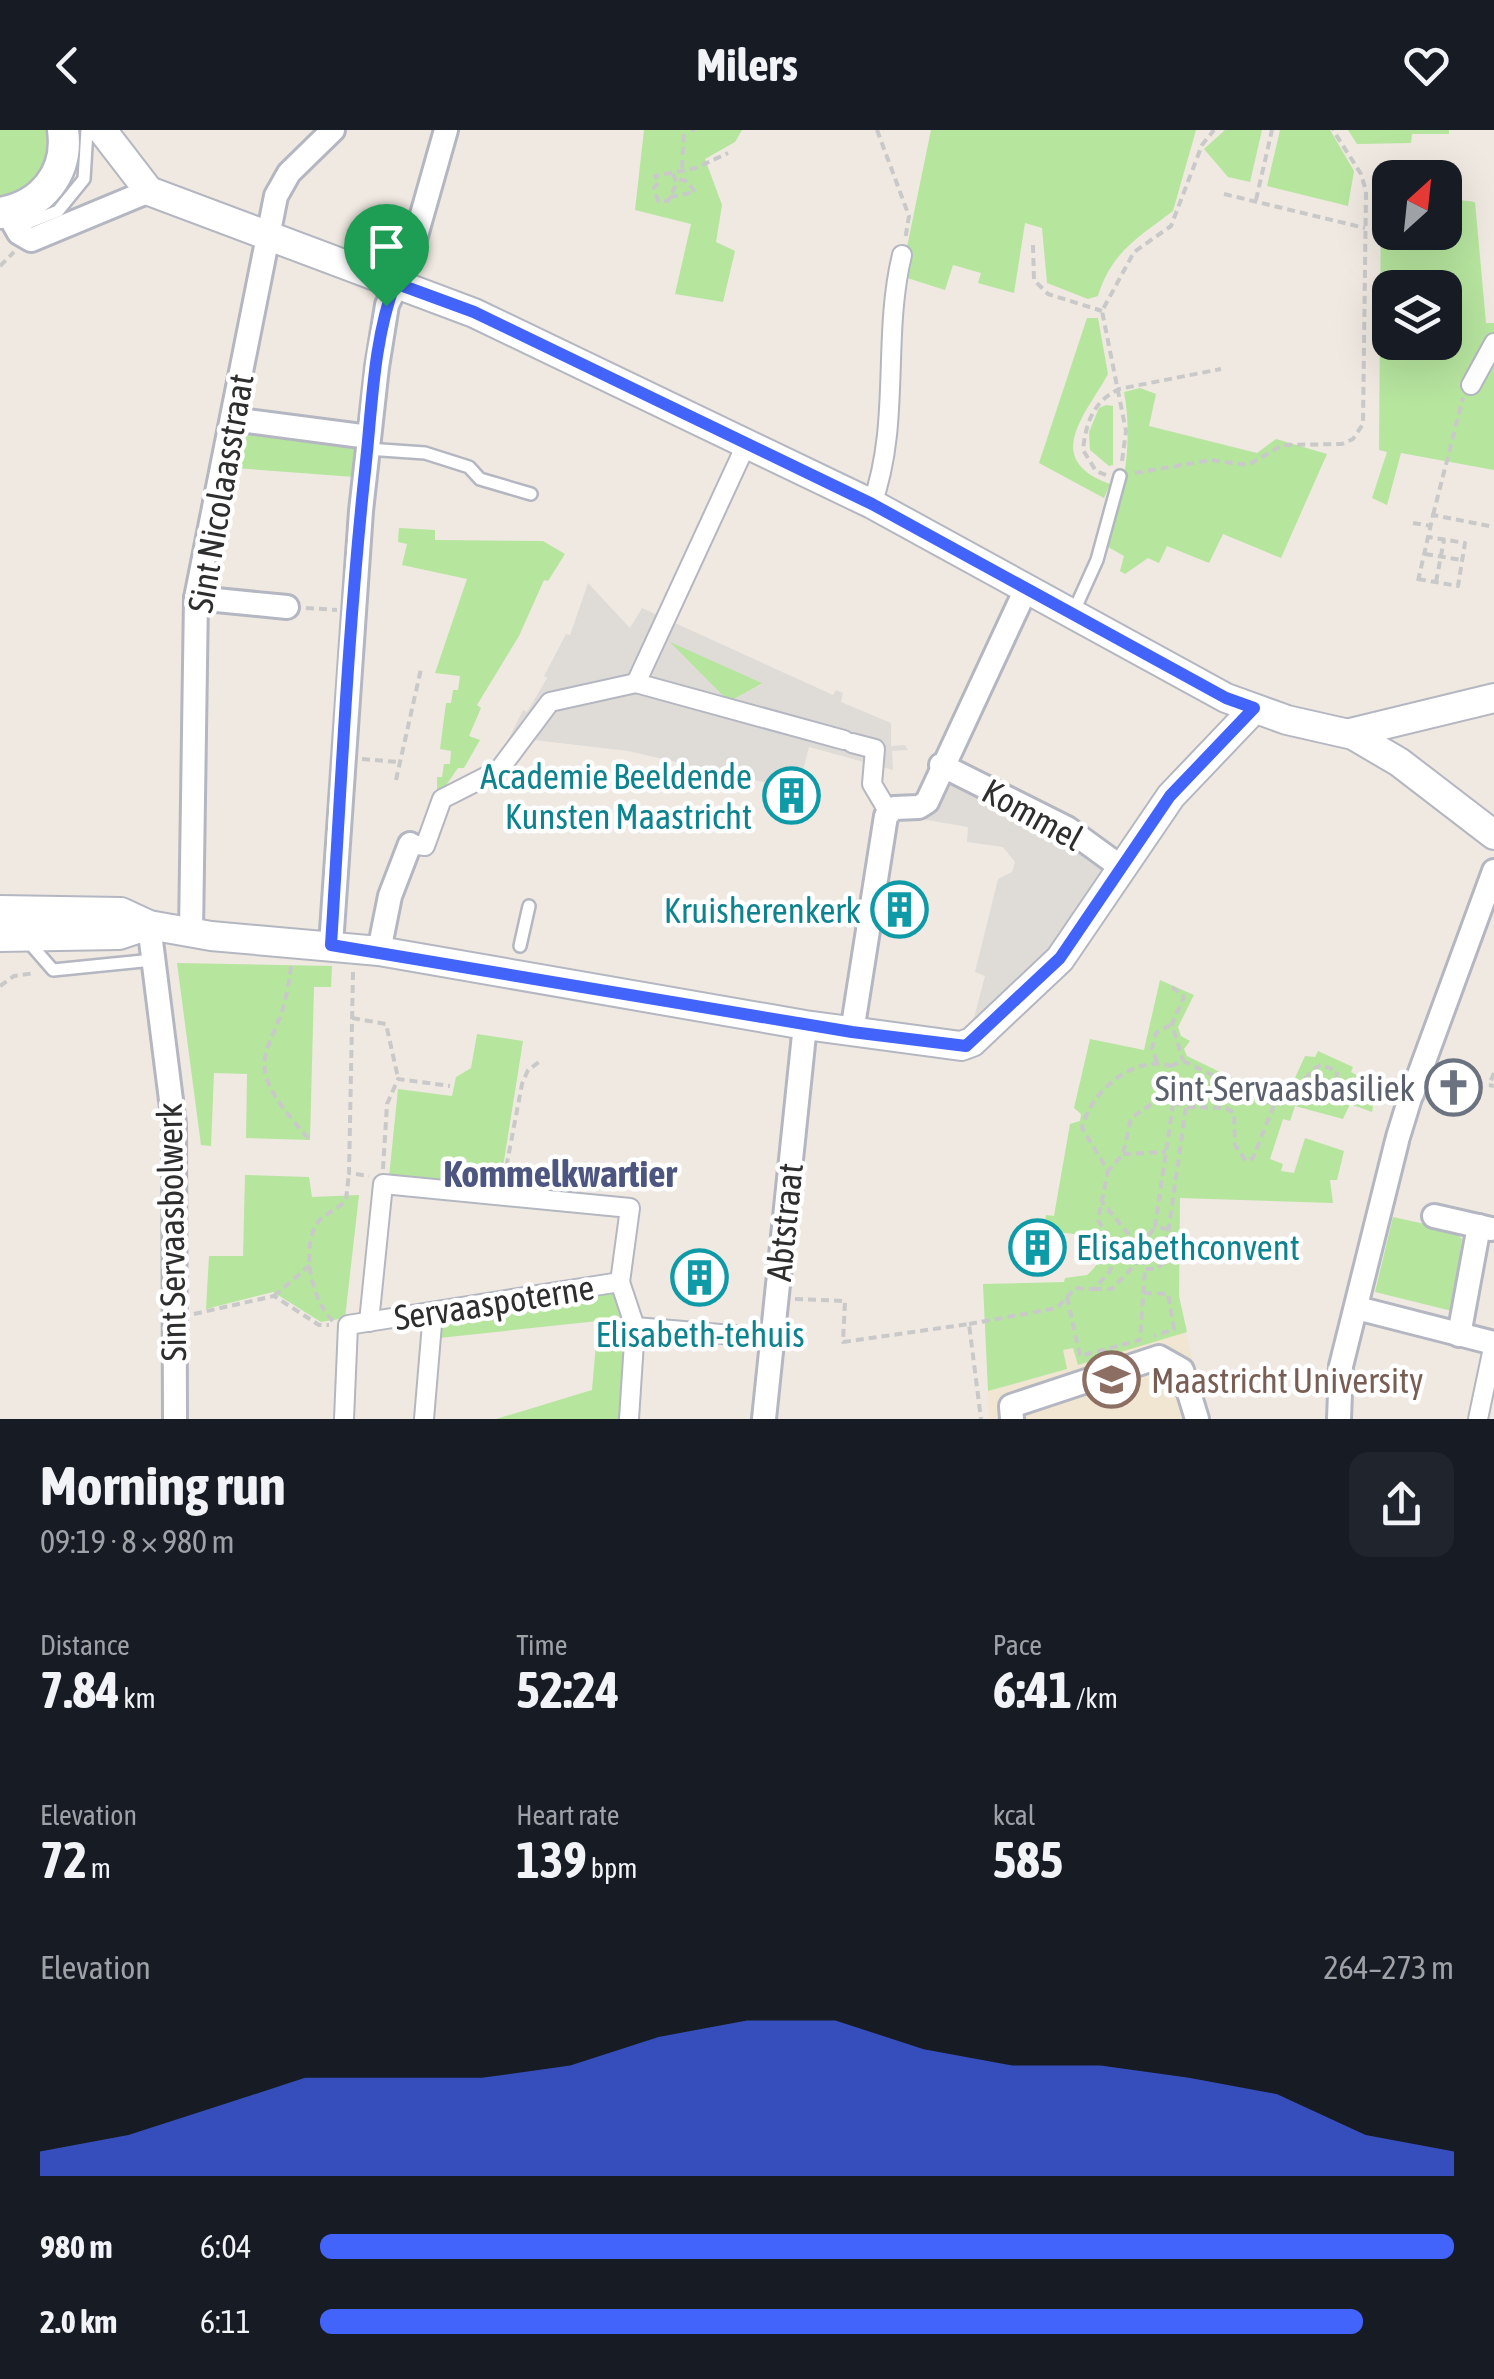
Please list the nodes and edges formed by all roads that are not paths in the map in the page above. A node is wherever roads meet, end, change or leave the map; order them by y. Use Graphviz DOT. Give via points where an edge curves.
graph roads {
  1 [pos="63,130"];
  2 [pos="86,130"];
  3 [pos="102,130"];
  4 [pos="333,130"];
  5 [pos="446,130"];
  6 [pos="150,191"];
  7 [pos="3,212"];
  8 [pos="268,235"];
  9 [pos="902,255"];
  10 [pos="395,283"];
  11 [pos="1494,343"];
  12 [pos="1471,386"];
  13 [pos="232,418"];
  14 [pos="368,443"];
  15 [pos="745,446"];
  16 [pos="1120,476"];
  17 [pos="530,494"];
  18 [pos="872,504"];
  19 [pos="1026,589"];
  20 [pos="196,598"];
  21 [pos="287,607"];
  22 [pos="1073,614"];
  23 [pos="636,683"];
  24 [pos="1494,698"];
  25 [pos="1254,708"];
  26 [pos="1350,733"];
  27 [pos="941,765"];
  28 [pos="888,811"];
  29 [pos="1494,835"];
  30 [pos="410,844"];
  31 [pos="1122,868"];
  32 [pos="1494,871"];
  33 [pos="529,906"];
  34 [pos="0,910"];
  35 [pos="149,926"];
  36 [pos="191,933"];
  37 [pos="12,936"];
  38 [pos="520,946"];
  39 [pos="355,948"];
  40 [pos="153,960"];
  41 [pos="808,1026"];
  42 [pos="852,1032"];
  43 [pos="1434,1216"];
  44 [pos="1486,1228"];
  45 [pos="620,1282"];
  46 [pos="1357,1308"];
  47 [pos="433,1312"];
  48 [pos="369,1322"];
  49 [pos="635,1327"];
  50 [pos="1459,1335"];
  51 [pos="770,1338"];
  52 [pos="1494,1343"];
  53 [pos="174,1419"];
  54 [pos="344,1419"];
  55 [pos="424,1419"];
  56 [pos="630,1419"];
  57 [pos="764,1419"];
  58 [pos="1012,1419"];
  59 [pos="1197,1419"];
  60 [pos="1339,1419"];
  61 [pos="1478,1419"];
  1 -- 7 [label="main road" via="55,178 33,202"];
  2 -- 7 [label="lane" via="84,180 58,210 30,222"];
  3 -- 6 [label="street"];
  4 -- 8 [label="street, Sint Nicolaasstraat" via="285,178"];
  5 -- 10 [label="street" via="410,257"];
  6 -- 7 [label="street" via="31,240"];
  6 -- 8 [label="street"];
  8 -- 10 [label="street"];
  8 -- 13 [label="street, Sint Nicolaasstraat"];
  9 -- 18 [label="street" via="890,303 886,446"];
  10 -- 14 [label="street" via="386,306"];
  10 -- 15 [label="street" via="474,312"];
  11 -- 12 [label="street"];
  13 -- 14 [label="street"];
  13 -- 20 [label="street, Sint Nicolaasstraat"];
  14 -- 17 [label="lane" via="469,467 480,479"];
  14 -- 39 [label="street" via="342,757"];
  15 -- 18 [label="street"];
  15 -- 23 [label="street"];
  16 -- 22 [label="lane" via="1097,560"];
  18 -- 19 [label="street"];
  19 -- 22 [label="street"];
  19 -- 27 [label="street"];
  20 -- 21 [label="street"];
  20 -- 36 [label="street, Sint Nicolaasstraat"];
  22 -- 25 [label="street"];
  23 -- 28 [label="street" via="875,750 872,784"];
  23 -- 30 [label="street" via="550,702 498,770 442,798 425,846"];
  24 -- 26 [label="street"];
  25 -- 26 [label="street"];
  25 -- 31 [label="street, Kommel" via="1178,786"];
  26 -- 29 [label="street"];
  27 -- 28 [label="street" via="926,802"];
  27 -- 31 [label="street, Kommel" via="1068,828"];
  28 -- 42 [label="street"];
  30 -- 39 [label="street" via="390,896"];
  31 -- 42 [label="street, Kommel" via="1060,958 972,1042"];
  32 -- 46 [label="street" via="1411,1096"];
  33 -- 38 [label="lane"];
  34 -- 35 [label="street" via="120,912"];
  35 -- 36 [label="street, Kommel"];
  35 -- 37 [label="street" via="118,935"];
  35 -- 40 [label="street, Sint Servaasbolwerk"];
  36 -- 39 [label="street, Kommel"];
  37 -- 40 [label="lane" via="53,970"];
  39 -- 41 [label="street, Kommel" via="515,969"];
  40 -- 53 [label="street, Sint Servaasbolwerk" via="174,1124"];
  41 -- 42 [label="street, Kommel"];
  41 -- 51 [label="street, Abtstraat"];
  43 -- 44 [label="street"];
  44 -- 50 [label="street"];
  45 -- 47 [label="street, Servaaspoterne"];
  45 -- 48 [label="street" via="630,1208 382,1184"];
  45 -- 49 [label="street"];
  46 -- 50 [label="street"];
  46 -- 60 [label="street" via="1338,1377"];
  47 -- 48 [label="street, Servaaspoterne"];
  47 -- 55 [label="street"];
  48 -- 54 [label="street" via="348,1325"];
  49 -- 51 [label="street"];
  49 -- 56 [label="street"];
  50 -- 52 [label="street"];
  51 -- 57 [label="street, Abtstraat"];
  52 -- 61 [label="street"];
  58 -- 59 [label="street" via="1011,1406 1159,1357 1182,1370"];
}
